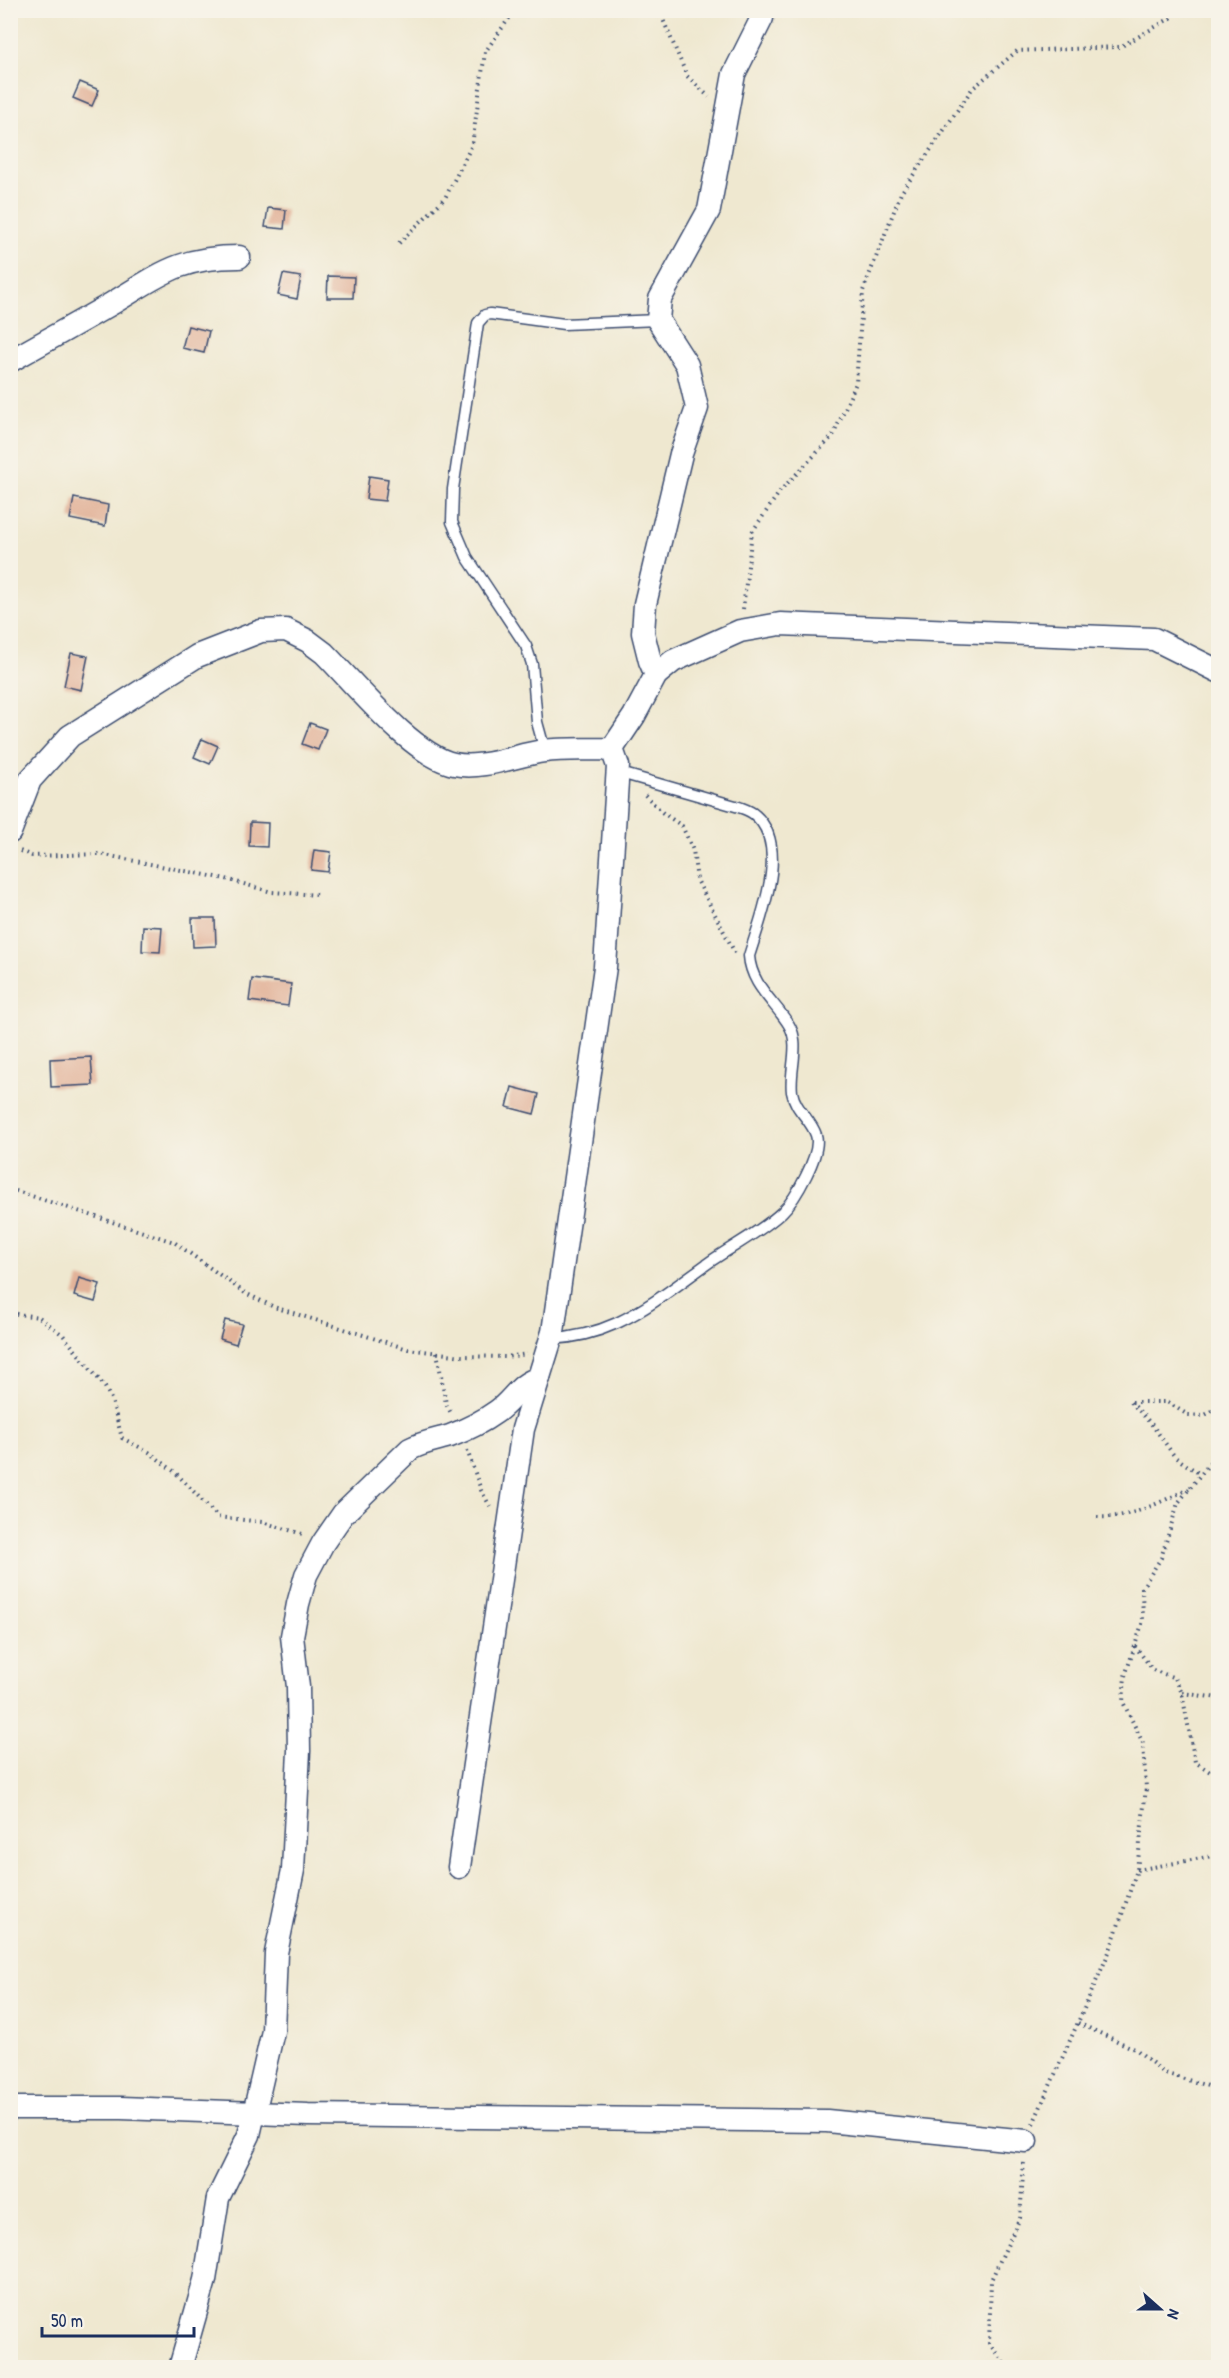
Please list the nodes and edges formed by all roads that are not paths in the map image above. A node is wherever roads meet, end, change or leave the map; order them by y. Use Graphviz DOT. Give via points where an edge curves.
graph roads {
  1 [pos="761,10"];
  2 [pos="239,257"];
  3 [pos="658,320"];
  4 [pos="10,361"];
  5 [pos="1218,670"];
  6 [pos="656,675"];
  7 [pos="612,749"];
  8 [pos="545,751"];
  9 [pos="627,775"];
  10 [pos="10,832"];
  11 [pos="550,1345"];
  12 [pos="539,1378"];
  13 [pos="459,1867"];
  14 [pos="10,2108"];
  15 [pos="255,2113"];
  16 [pos="1026,2141"];
  17 [pos="180,2367"];
  1 -- 3 [label="street" via="762,18 734,74 709,210 660,299"];
  2 -- 4 [label="street" via="206,258 161,273"];
  3 -- 6 [label="street" via="687,365 697,408 681,454 645,604 643,633"];
  3 -- 8 [label="lane" via="564,324 490,314 478,323 453,489 452,522 467,557 526,646"];
  5 -- 6 [label="street" via="1154,639 780,624 740,631 673,661"];
  6 -- 7 [label="street"];
  7 -- 8 [label="street"];
  7 -- 9 [label="street"];
  8 -- 10 [label="street" via="478,765 454,764 438,758 408,738 308,641 286,630 261,631 197,656 70,736 30,780"];
  9 -- 11 [label="street" via="605,967"];
  9 -- 11 [label="lane" via="739,807 755,814 764,826 771,841 770,884 749,956 750,967 793,1033 792,1092 795,1104 816,1135 817,1150 783,1211 652,1303 615,1324"];
  11 -- 12 [label="street"];
  12 -- 13 [label="street" via="523,1429"];
  12 -- 15 [label="street" via="527,1382 498,1411 473,1425 410,1449 343,1514 306,1575 292,1636 299,1751 293,1870 276,1953 273,2031"];
  14 -- 15 [label="street"];
  15 -- 16 [label="street" via="827,2121"];
  15 -- 17 [label="street" via="218,2198 205,2280"];
}
